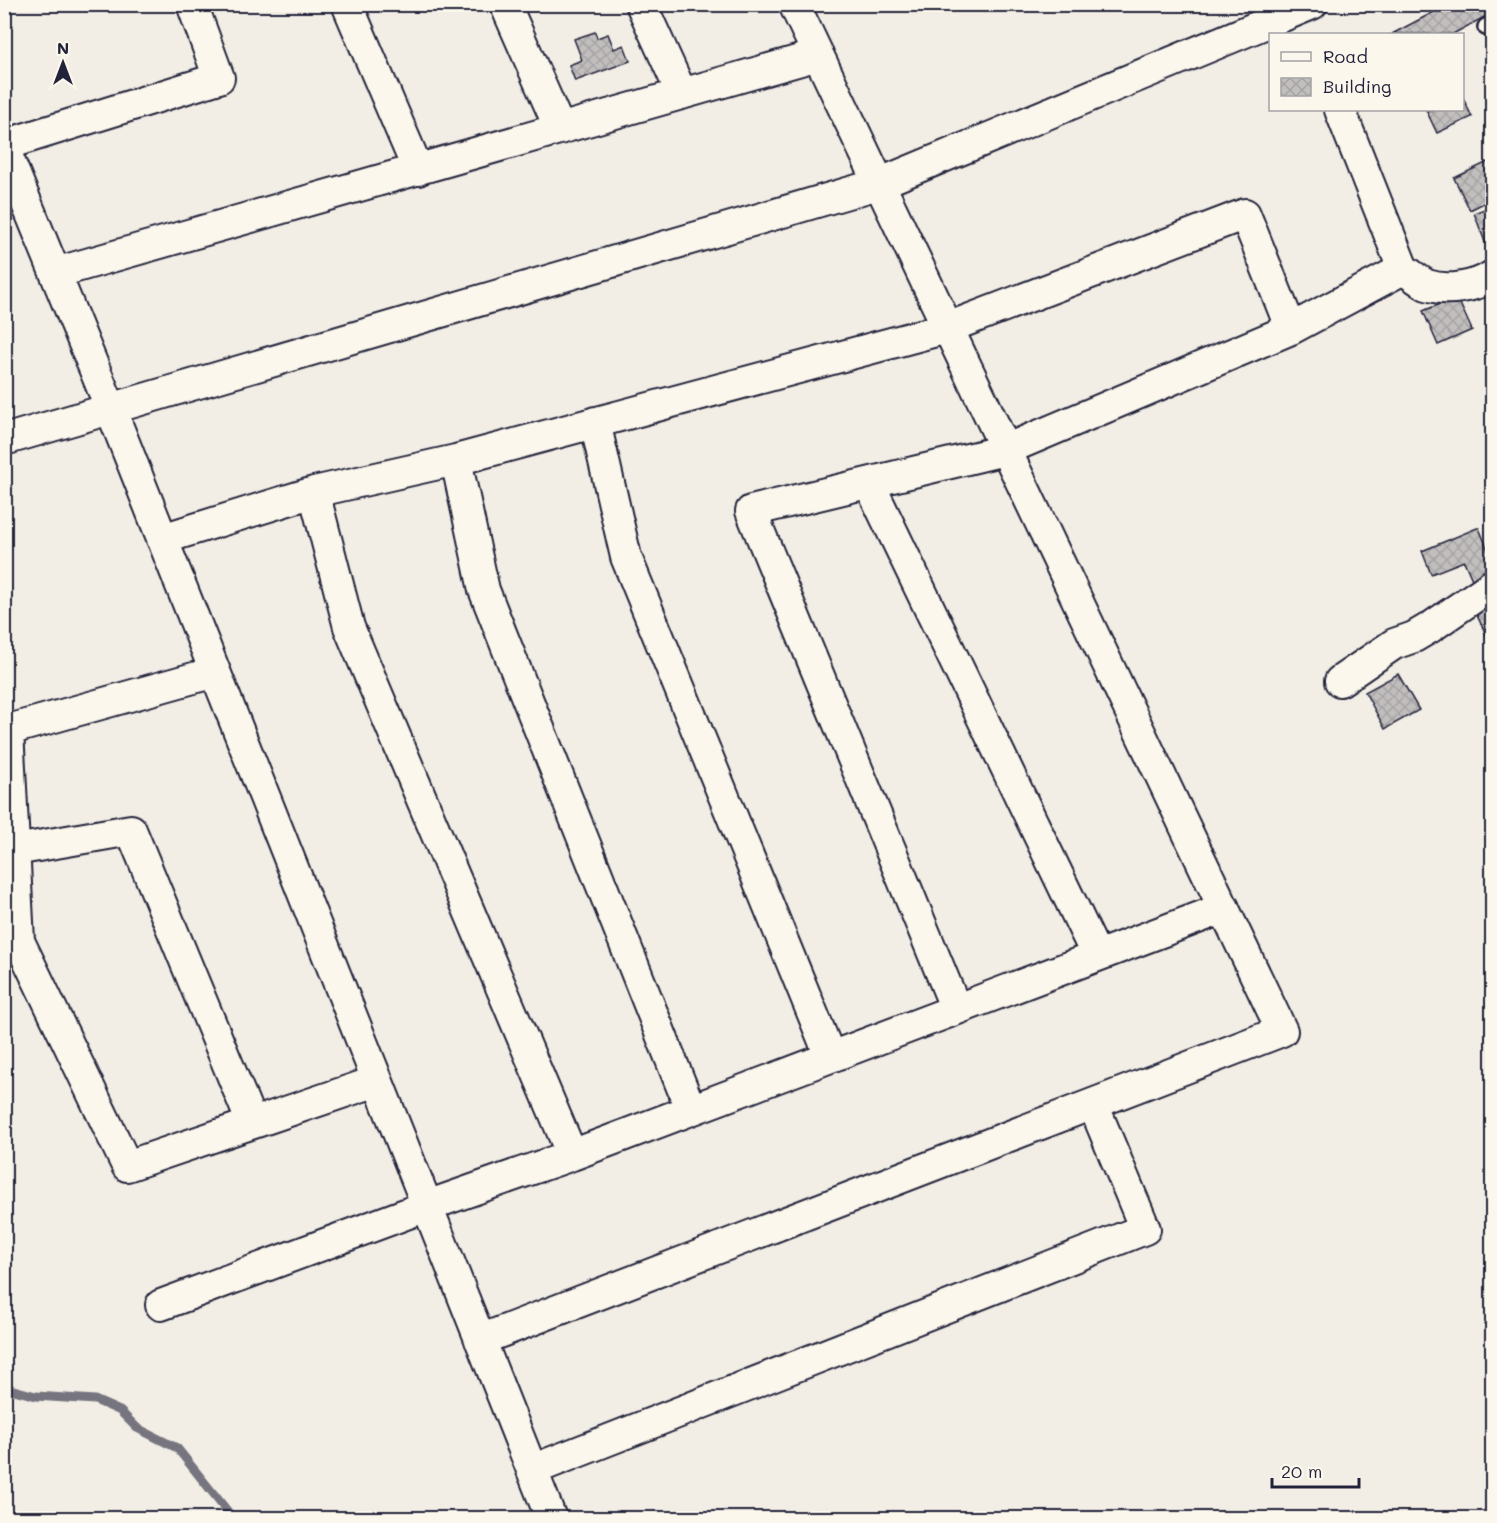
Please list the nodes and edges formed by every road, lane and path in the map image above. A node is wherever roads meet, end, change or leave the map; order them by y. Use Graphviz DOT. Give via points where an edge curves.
graph roads {
  1 [pos="192,4"];
  2 [pos="347,4"];
  3 [pos="505,4"];
  4 [pos="641,4"];
  5 [pos="794,4"];
  6 [pos="1308,16"];
  7 [pos="818,55"];
  8 [pos="682,94"];
  9 [pos="1340,111"];
  10 [pos="560,129"];
  11 [pos="4,147"];
  12 [pos="418,170"];
  13 [pos="878,184"];
  14 [pos="1403,268"];
  15 [pos="55,273"];
  16 [pos="1492,276"];
  17 [pos="947,328"];
  18 [pos="1291,329"];
  19 [pos="110,407"];
  20 [pos="595,422"];
  21 [pos="4,440"];
  22 [pos="1005,450"];
  23 [pos="456,460"];
  24 [pos="869,483"];
  25 [pos="314,492"];
  26 [pos="162,539"];
  27 [pos="1492,585"];
  28 [pos="215,672"];
  29 [pos="1340,681"];
  30 [pos="15,850"];
  31 [pos="1224,908"];
  32 [pos="1097,956"];
  33 [pos="956,1009"];
  34 [pos="830,1056"];
  35 [pos="377,1081"];
  36 [pos="1093,1104"];
  37 [pos="691,1110"];
  38 [pos="252,1123"];
  39 [pos="572,1155"];
  40 [pos="427,1206"];
  41 [pos="161,1305"];
  42 [pos="480,1340"];
  43 [pos="532,1470"];
  44 [pos="551,1518"];
  1 -- 11 [label="street" via="219,78"];
  2 -- 12 [label="street"];
  3 -- 10 [label="street"];
  4 -- 8 [label="street"];
  5 -- 7 [label="street"];
  6 -- 13 [label="street"];
  7 -- 8 [label="street"];
  7 -- 13 [label="street"];
  8 -- 10 [label="street"];
  9 -- 14 [label="street"];
  10 -- 12 [label="street"];
  11 -- 15 [label="street"];
  12 -- 15 [label="street"];
  13 -- 17 [label="street"];
  13 -- 19 [label="street"];
  14 -- 16 [label="street" via="1427,284 1442,288 1468,286"];
  14 -- 18 [label="street"];
  15 -- 19 [label="street"];
  17 -- 18 [label="street" via="1245,214"];
  17 -- 20 [label="street"];
  17 -- 22 [label="street"];
  18 -- 22 [label="street"];
  19 -- 21 [label="street"];
  19 -- 26 [label="street"];
  20 -- 23 [label="street"];
  20 -- 34 [label="street" via="626,557"];
  22 -- 24 [label="street"];
  22 -- 31 [label="street"];
  23 -- 25 [label="street"];
  23 -- 37 [label="street" via="484,590"];
  24 -- 32 [label="street"];
  24 -- 33 [label="street" via="751,511"];
  25 -- 26 [label="street"];
  25 -- 39 [label="street" via="349,627"];
  26 -- 28 [label="street"];
  27 -- 29 [label="street"];
  28 -- 30 [label="street" via="8,730"];
  28 -- 35 [label="street"];
  30 -- 38 [label="street" via="131,830"];
  30 -- 38 [label="street" via="19,941 127,1166"];
  31 -- 32 [label="street"];
  31 -- 36 [label="street" via="1282,1031"];
  32 -- 33 [label="street"];
  33 -- 34 [label="street"];
  34 -- 37 [label="street"];
  35 -- 38 [label="street"];
  35 -- 40 [label="street"];
  36 -- 42 [label="street"];
  36 -- 43 [label="street" via="1145,1229"];
  37 -- 39 [label="street"];
  39 -- 40 [label="street"];
  40 -- 41 [label="street"];
  40 -- 42 [label="street"];
  42 -- 43 [label="street"];
  43 -- 44 [label="street"];
}
